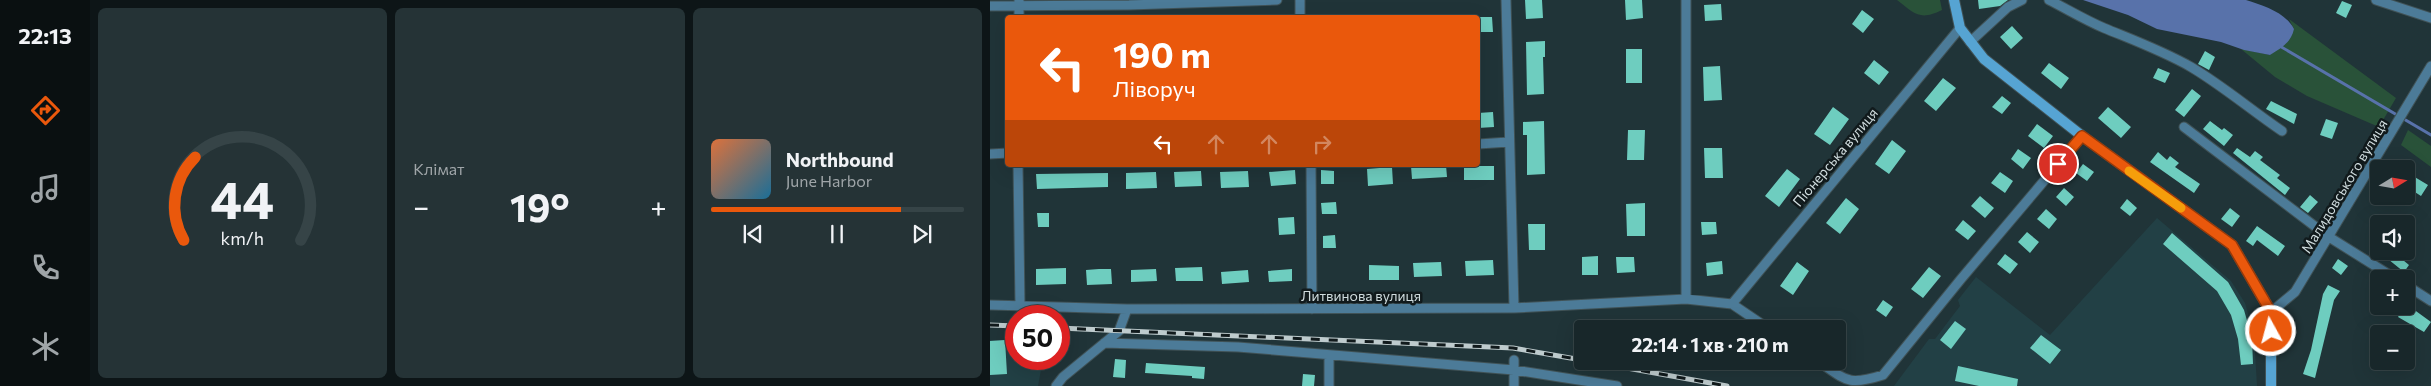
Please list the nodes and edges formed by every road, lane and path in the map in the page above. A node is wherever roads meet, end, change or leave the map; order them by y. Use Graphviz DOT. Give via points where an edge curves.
graph roads {
  1 [pos="1238,0"];
  2 [pos="1277,0"];
  3 [pos="1300,0"];
  4 [pos="1506,0"];
  5 [pos="1686,0"];
  6 [pos="1954,0"];
  7 [pos="2022,0"];
  8 [pos="2049,0"];
  9 [pos="2376,0"];
  10 [pos="1129,2"];
  11 [pos="1019,3"];
  12 [pos="990,6"];
  13 [pos="1300,15"];
  14 [pos="2431,18"];
  15 [pos="1960,28"];
  16 [pos="1970,42"];
  17 [pos="2431,66"];
  18 [pos="2184,127"];
  19 [pos="2282,131"];
  20 [pos="2082,136"];
  21 [pos="1509,142"];
  22 [pos="1480,144"];
  23 [pos="1005,153"];
  24 [pos="990,154"];
  25 [pos="1018,167"];
  26 [pos="1311,167"];
  27 [pos="2329,237"];
  28 [pos="2382,270"];
  29 [pos="2415,291"];
  30 [pos="1686,299"];
  31 [pos="2431,301"];
  32 [pos="1732,304"];
  33 [pos="990,305"];
  34 [pos="1005,305"];
  35 [pos="1020,305"];
  36 [pos="1070,307"];
  37 [pos="1514,308"];
  38 [pos="1127,309"];
  39 [pos="1312,309"];
  40 [pos="2271,312"];
  41 [pos="1756,320"];
  42 [pos="1104,344"];
  43 [pos="1329,356"];
  44 [pos="1514,360"];
  45 [pos="1514,370"];
  46 [pos="1831,370"];
  47 [pos="1056,386"];
  48 [pos="1329,386"];
  49 [pos="1514,386"];
  50 [pos="1618,386"];
  51 [pos="2271,386"];
  1 -- 2 [label="street"];
  1 -- 10 [label="street"];
  3 -- 13 [label="street"];
  4 -- 21 [label="street"];
  5 -- 30 [label="street"];
  6 -- 15 [label="main road"];
  7 -- 16 [label="street" via="2008,8"];
  8 -- 19 [label="street" via="2191,67"];
  9 -- 14 [label="street"];
  10 -- 11 [label="street"];
  11 -- 12 [label="street"];
  15 -- 16 [label="main road"];
  15 -- 32 [label="street, Піонерська вулиця"];
  16 -- 20 [label="main road" via="1984,58"];
  17 -- 27 [label="street, Малидовського вулиця"];
  18 -- 27 [label="street"];
  20 -- 40 [label="main road" via="2232,245"];
  20 -- 46 [label="street" via="1883,375 1848,382"];
  21 -- 22 [label="street"];
  21 -- 37 [label="street"];
  23 -- 24 [label="street"];
  25 -- 35 [label="street"];
  26 -- 39 [label="street"];
  27 -- 28 [label="street"];
  27 -- 40 [label="street, Малидовського вулиця" via="2295,292"];
  29 -- 31 [label="street"];
  30 -- 32 [label="street, Литвинова вулиця"];
  30 -- 37 [label="street, Литвинова вулиця"];
  32 -- 41 [label="street"];
  33 -- 34 [label="street, Литвинова вулиця"];
  36 -- 38 [label="street, Литвинова вулиця"];
  37 -- 39 [label="street, Литвинова вулиця"];
  38 -- 39 [label="street, Литвинова вулиця"];
  38 -- 42 [label="street" via="1118,332"];
  40 -- 51 [label="main road"];
  42 -- 43 [label="street" via="1238,347"];
  42 -- 47 [label="street" via="1062,377"];
  43 -- 45 [label="street"];
  43 -- 48 [label="street"];
  44 -- 45 [label="street"];
  45 -- 49 [label="street"];
  45 -- 50 [label="street"];
}
